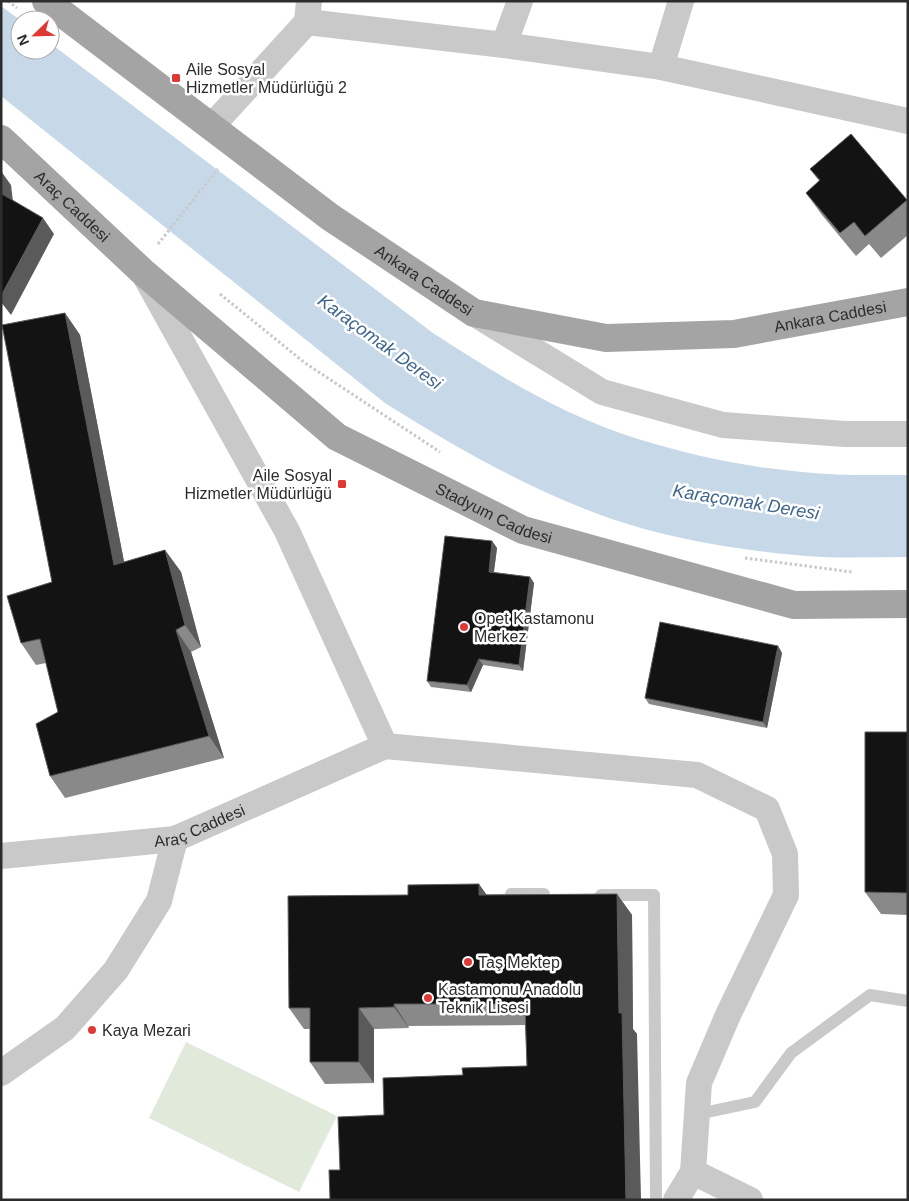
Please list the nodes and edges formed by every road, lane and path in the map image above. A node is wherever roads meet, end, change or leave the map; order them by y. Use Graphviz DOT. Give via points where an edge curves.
graph roads {
  1 [pos="46,1"];
  2 [pos="520,1"];
  3 [pos="681,1"];
  4 [pos="308,11"];
  5 [pos="504,45"];
  6 [pos="661,67"];
  7 [pos="908,121"];
  8 [pos="211,127"];
  9 [pos="1,139"];
  10 [pos="222,163"];
  11 [pos="165,250"];
  12 [pos="144,273"];
  13 [pos="216,292"];
  14 [pos="908,302"];
  15 [pos="474,313"];
  16 [pos="908,434"];
  17 [pos="441,453"];
  18 [pos="736,556"];
  19 [pos="859,573"];
  20 [pos="908,604"];
  21 [pos="385,746"];
  22 [pos="175,839"];
  23 [pos="1,856"];
  24 [pos="511,894"];
  25 [pos="559,894"];
  26 [pos="587,895"];
  27 [pos="908,1000"];
  28 [pos="1,1073"];
  29 [pos="698,1114"];
  30 [pos="694,1172"];
  31 [pos="656,1200"];
  32 [pos="676,1200"];
  33 [pos="750,1200"];
  1 -- 8 [label="main road, Ankara Caddesi"];
  2 -- 5 [label="street"];
  3 -- 6 [label="street"];
  4 -- 5 [label="street"];
  4 -- 8 [label="street"];
  5 -- 6 [label="street"];
  6 -- 7 [label="street"];
  8 -- 15 [label="main road, Ankara Caddesi" via="330,217"];
  9 -- 12 [label="main road, Araç Caddesi"];
  10 -- 11 [label="path" via="157,244"];
  12 -- 20 [label="main road, Stadyum Caddesi" via="337,437 523,530 794,604"];
  12 -- 21 [label="street" via="286,531"];
  13 -- 17 [label="path" via="305,363"];
  14 -- 15 [label="main road, Ankara Caddesi" via="734,334 606,338"];
  15 -- 16 [label="street" via="602,392 723,425 845,434"];
  18 -- 19 [label="path"];
  21 -- 22 [label="street, Araç Caddesi"];
  21 -- 29 [label="street" via="697,775 767,809 785,854 786,895 699,1083"];
  22 -- 23 [label="street, Araç Caddesi"];
  22 -- 28 [label="street" via="160,901 116,970 65,1028"];
  24 -- 25 [label="lane"];
  26 -- 31 [label="lane" via="654,895"];
  27 -- 29 [label="lane" via="870,995 791,1053 755,1102"];
  29 -- 30 [label="street"];
  30 -- 32 [label="street"];
  30 -- 33 [label="street"];
}
